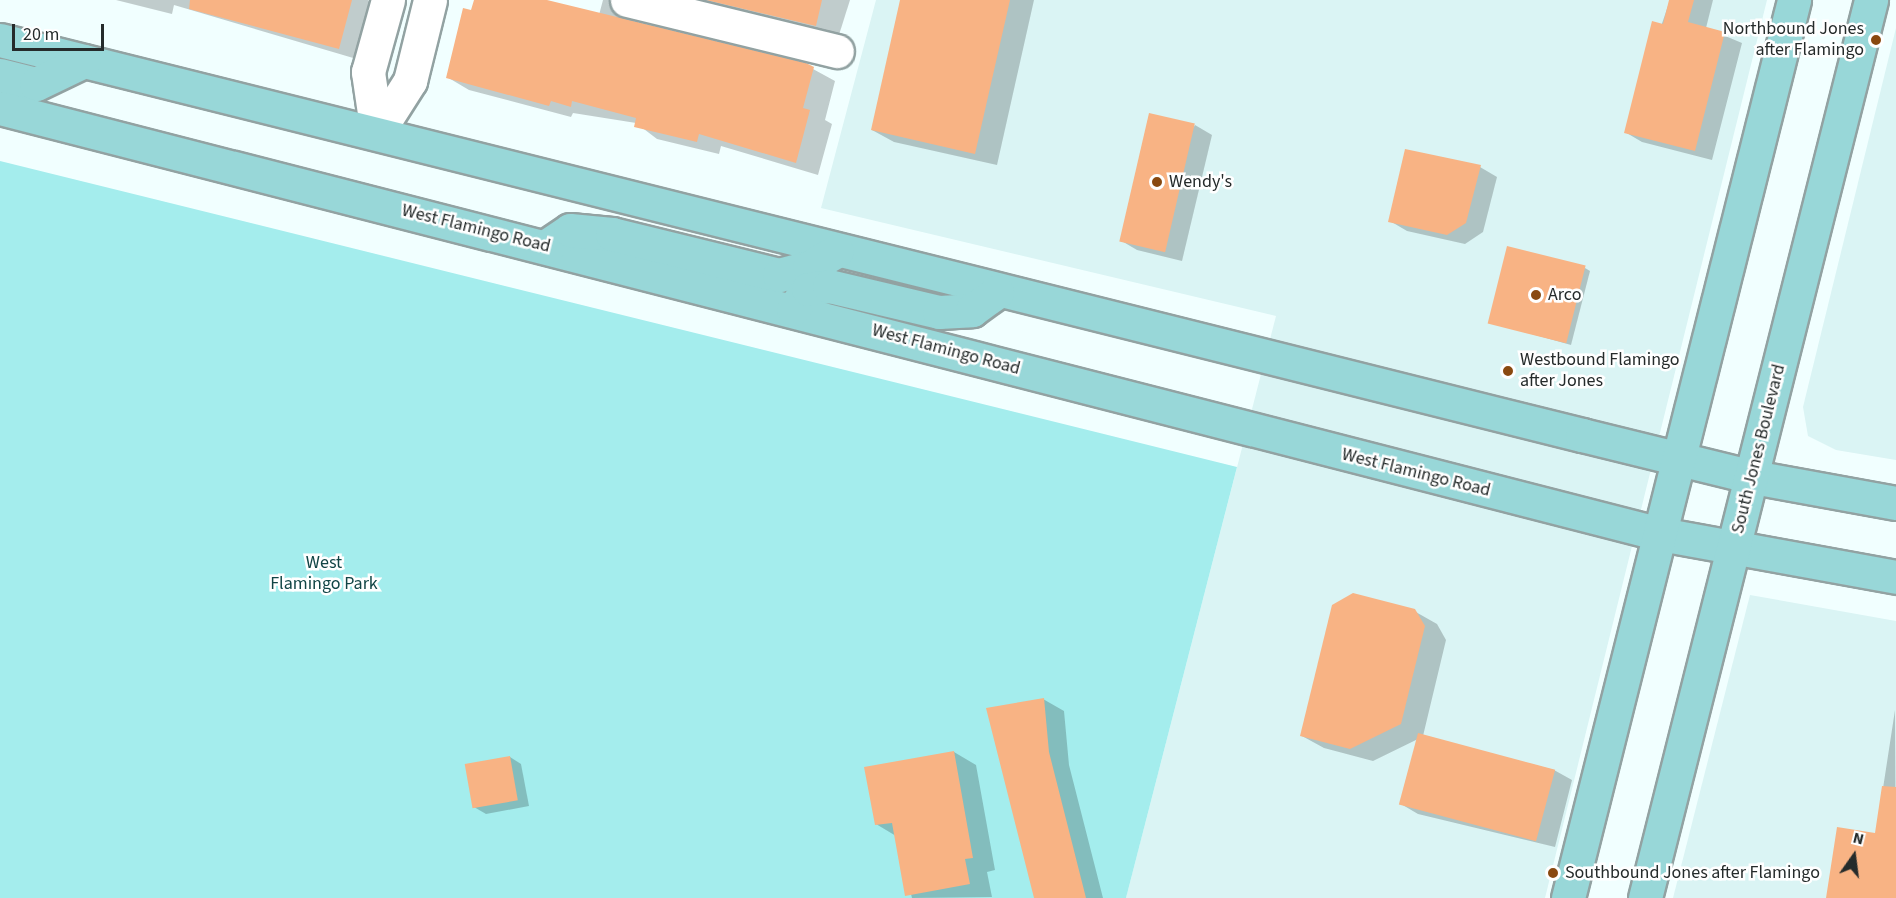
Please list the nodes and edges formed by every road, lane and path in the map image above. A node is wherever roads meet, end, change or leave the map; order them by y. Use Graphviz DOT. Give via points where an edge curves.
graph roads {
  1 [pos="388,0"];
  2 [pos="430,0"];
  3 [pos="627,0"];
  4 [pos="1794,0"];
  5 [pos="1871,0"];
  6 [pos="0,40"];
  7 [pos="837,51"];
  8 [pos="84,61"];
  9 [pos="0,75"];
  10 [pos="0,108"];
  11 [pos="377,133"];
  12 [pos="545,247"];
  13 [pos="837,250"];
  14 [pos="997,292"];
  15 [pos="793,309"];
  16 [pos="1679,459"];
  17 [pos="1753,477"];
  18 [pos="1896,503"];
  19 [pos="1660,534"];
  20 [pos="1734,549"];
  21 [pos="1896,577"];
  22 [pos="1568,898"];
  23 [pos="1645,898"];
  1 -- 11 [label="street" via="368,72"];
  2 -- 11 [label="street" via="410,81"];
  3 -- 7 [label="street"];
  4 -- 16 [label="main road"];
  5 -- 17 [label="main road, South Jones Boulevard"];
  6 -- 8 [label="main road"];
  8 -- 9 [label="main road" via="36,84"];
  8 -- 11 [label="main road"];
  10 -- 12 [label="main road, West Flamingo Road"];
  11 -- 13 [label="main road"];
  12 -- 13 [label="main road" via="570,230 612,234 779,275 809,267"];
  12 -- 15 [label="main road, West Flamingo Road"];
  13 -- 14 [label="main road"];
  14 -- 15 [label="main road" via="972,310 939,312 829,286 807,289"];
  14 -- 16 [label="main road"];
  15 -- 19 [label="main road, West Flamingo Road"];
  16 -- 17 [label="main road"];
  16 -- 19 [label="main road"];
  17 -- 18 [label="main road"];
  17 -- 20 [label="main road, South Jones Boulevard"];
  19 -- 20 [label="main road, West Flamingo Road"];
  19 -- 22 [label="main road"];
  20 -- 21 [label="main road, West Flamingo Road"];
  20 -- 23 [label="main road, South Jones Boulevard"];
}
